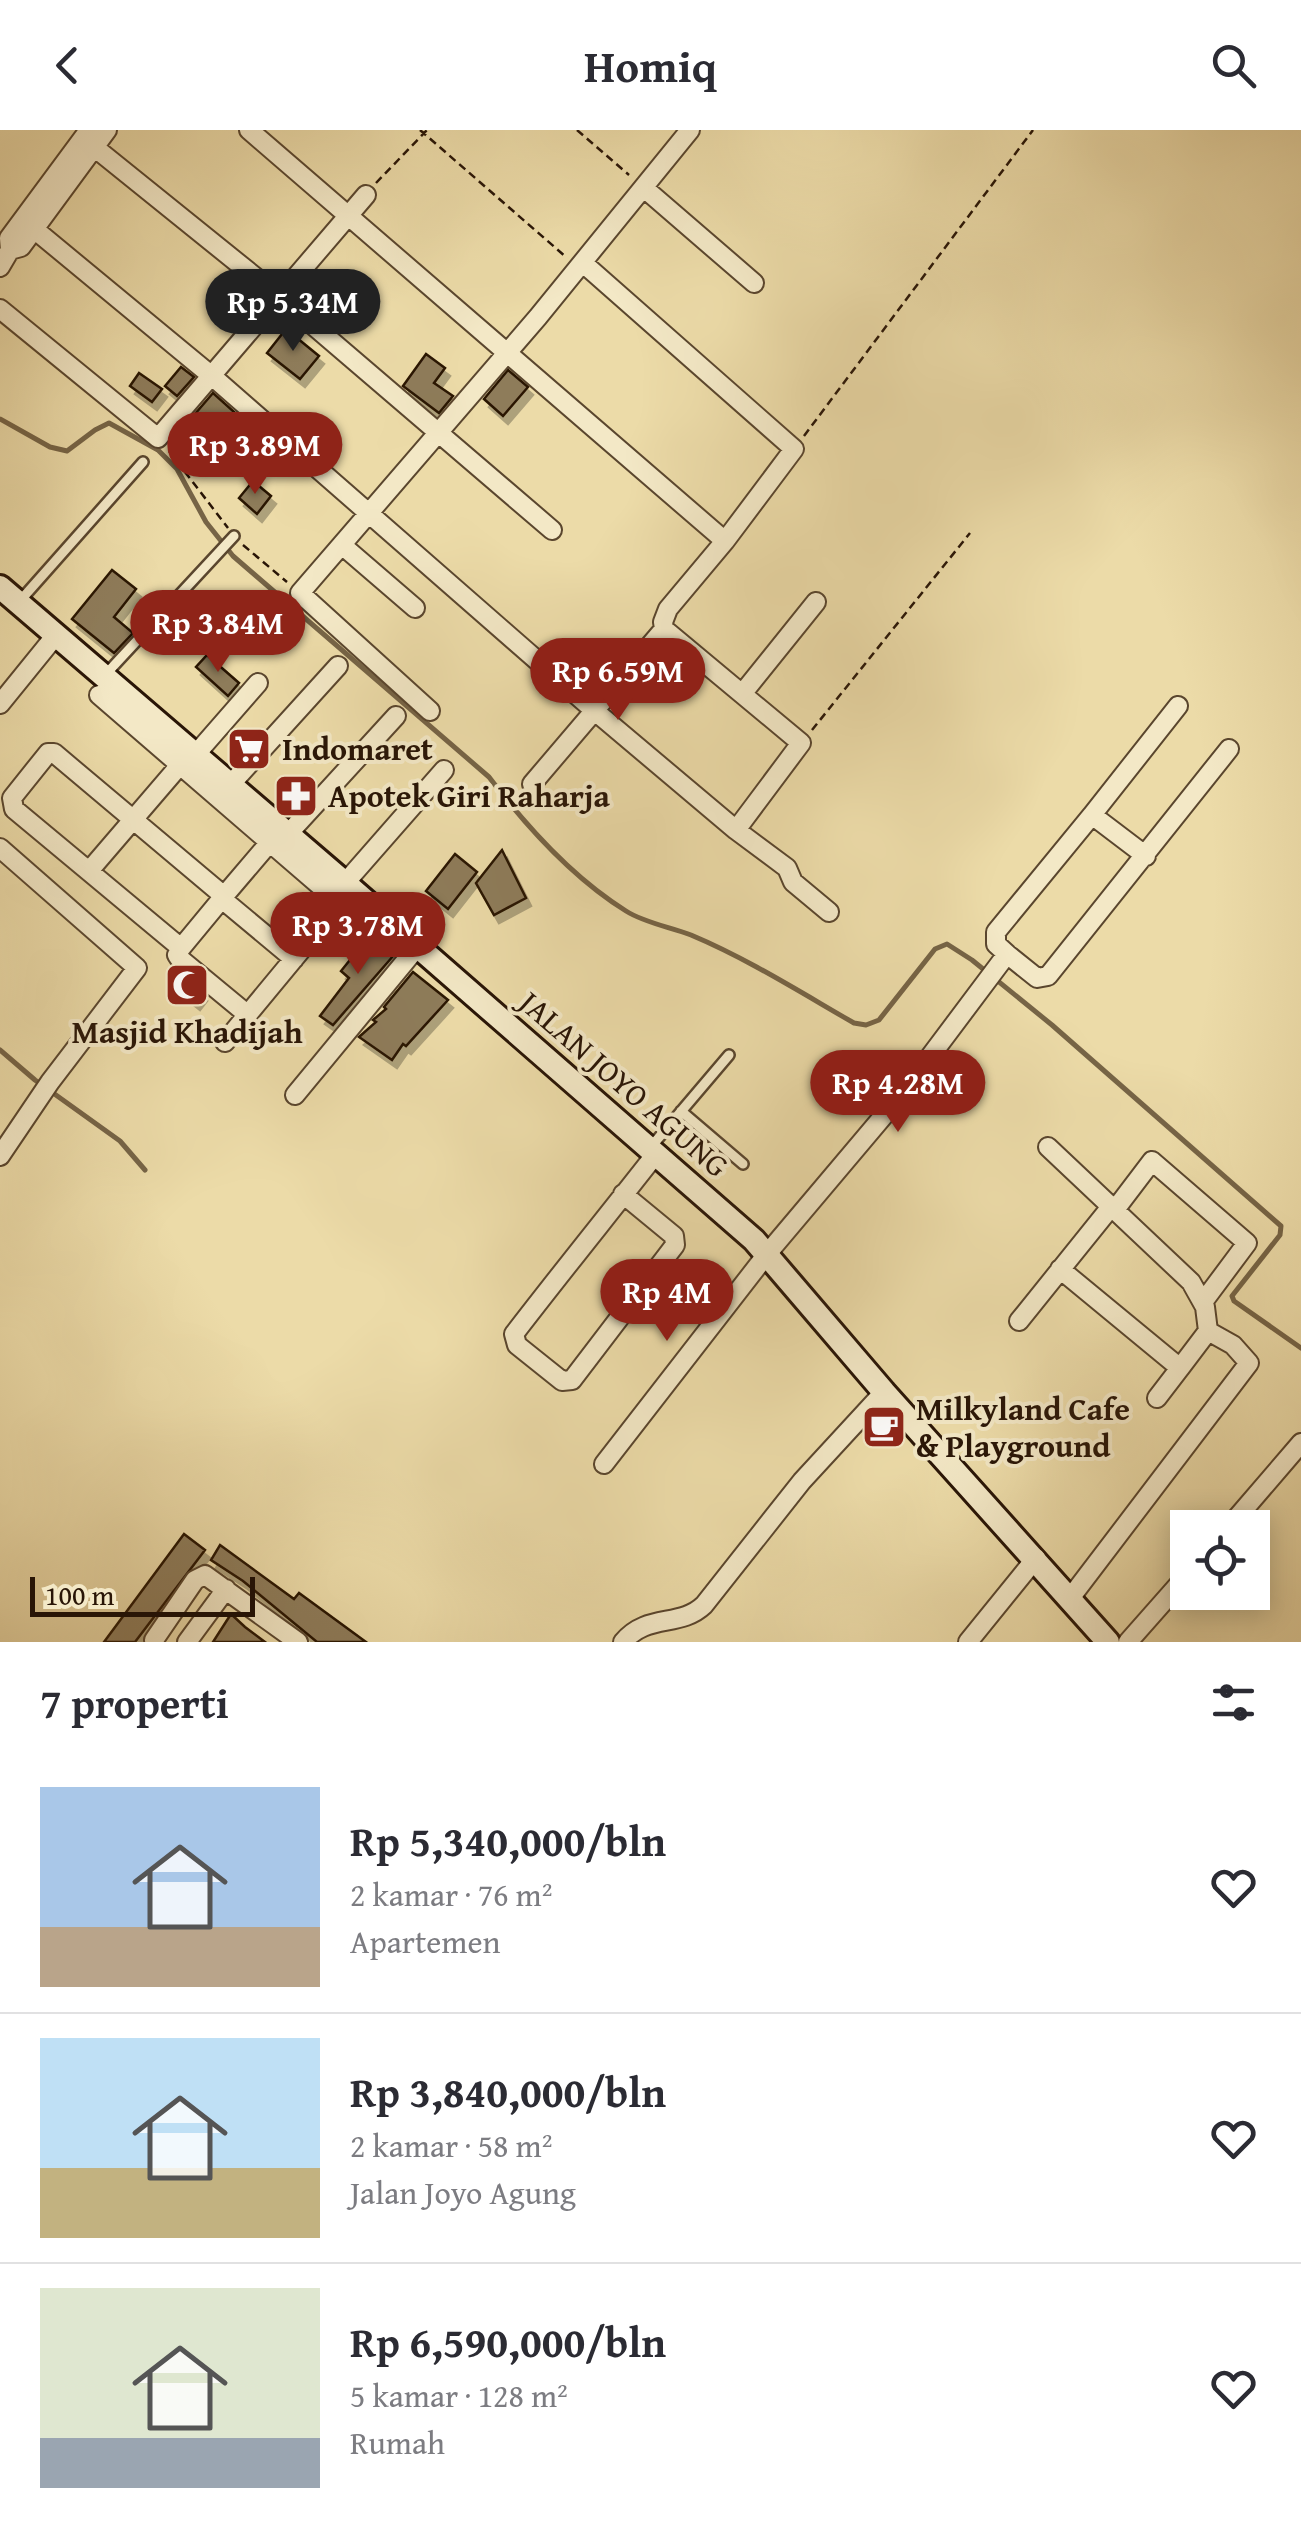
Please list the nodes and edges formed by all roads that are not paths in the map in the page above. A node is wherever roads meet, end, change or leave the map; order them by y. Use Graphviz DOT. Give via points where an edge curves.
graph roads {
  1 [pos="106,130"];
  2 [pos="250,130"];
  3 [pos="690,130"];
  4 [pos="92,138"];
  5 [pos="644,188"];
  6 [pos="366,194"];
  7 [pos="348,217"];
  8 [pos="34,229"];
  9 [pos="10,241"];
  10 [pos="580,266"];
  11 [pos="0,267"];
  12 [pos="754,283"];
  13 [pos="280,297"];
  14 [pos="0,309"];
  15 [pos="506,353"];
  16 [pos="213,377"];
  17 [pos="438,434"];
  18 [pos="143,462"];
  19 [pos="370,515"];
  20 [pos="552,530"];
  21 [pos="232,538"];
  22 [pos="725,541"];
  23 [pos="343,546"];
  24 [pos="0,588"];
  25 [pos="816,602"];
  26 [pos="18,603"];
  27 [pos="415,608"];
  28 [pos="664,629"];
  29 [pos="56,635"];
  30 [pos="338,666"];
  31 [pos="258,683"];
  32 [pos="102,685"];
  33 [pos="742,694"];
  34 [pos="0,704"];
  35 [pos="1178,706"];
  36 [pos="430,711"];
  37 [pos="596,712"];
  38 [pos="396,716"];
  39 [pos="1229,749"];
  40 [pos="188,760"];
  41 [pos="444,770"];
  42 [pos="231,784"];
  43 [pos="532,784"];
  44 [pos="1092,815"];
  45 [pos="132,820"];
  46 [pos="736,830"];
  47 [pos="279,838"];
  48 [pos="0,848"];
  49 [pos="1146,856"];
  50 [pos="89,871"];
  51 [pos="346,891"];
  52 [pos="223,897"];
  53 [pos="829,912"];
  54 [pos="418,946"];
  55 [pos="181,948"];
  56 [pos="294,959"];
  57 [pos="996,968"];
  58 [pos="248,1014"];
  59 [pos="225,1042"];
  60 [pos="729,1055"];
  61 [pos="294,1095"];
  62 [pos="682,1112"];
  63 [pos="1048,1146"];
  64 [pos="652,1152"];
  65 [pos="0,1156"];
  66 [pos="744,1164"];
  67 [pos="623,1194"];
  68 [pos="1112,1209"];
  69 [pos="767,1254"];
  70 [pos="1060,1269"];
  71 [pos="1203,1302"];
  72 [pos="1019,1322"];
  73 [pos="1208,1332"];
  74 [pos="1180,1368"];
  75 [pos="884,1392"];
  76 [pos="1157,1398"];
  77 [pos="1301,1444"];
  78 [pos="604,1464"];
  79 [pos="1244,1510"];
  80 [pos="1036,1558"];
  81 [pos="226,1589"];
  82 [pos="1170,1594"];
  83 [pos="1070,1597"];
  84 [pos="154,1641"];
  85 [pos="187,1642"];
  86 [pos="298,1642"];
  87 [pos="623,1642"];
  88 [pos="968,1642"];
  89 [pos="1108,1642"];
  90 [pos="1128,1642"];
  1 -- 4 [label="street"];
  2 -- 7 [label="street"];
  3 -- 5 [label="street"];
  4 -- 8 [label="street"];
  4 -- 9 [label="street"];
  4 -- 13 [label="street"];
  5 -- 10 [label="street"];
  5 -- 12 [label="street"];
  6 -- 7 [label="street"];
  7 -- 13 [label="street"];
  7 -- 15 [label="street"];
  8 -- 9 [label="street"];
  8 -- 16 [label="street"];
  9 -- 11 [label="street"];
  10 -- 15 [label="street"];
  10 -- 22 [label="street" via="794,449"];
  13 -- 16 [label="street"];
  13 -- 17 [label="street"];
  14 -- 16 [label="street" via="158,438"];
  15 -- 17 [label="street"];
  15 -- 22 [label="street"];
  16 -- 19 [label="street"];
  17 -- 19 [label="street"];
  17 -- 20 [label="street"];
  18 -- 26 [label="lane"];
  19 -- 23 [label="street"];
  19 -- 37 [label="street"];
  21 -- 32 [label="lane"];
  22 -- 28 [label="street" via="668,609"];
  23 -- 27 [label="street"];
  23 -- 36 [label="street" via="300,593"];
  24 -- 26 [label="main road, JALAN JOYO AGUNG"];
  25 -- 33 [label="street"];
  26 -- 29 [label="main road, JALAN JOYO AGUNG"];
  28 -- 33 [label="street"];
  28 -- 37 [label="street"];
  29 -- 32 [label="main road, JALAN JOYO AGUNG"];
  29 -- 34 [label="street"];
  30 -- 42 [label="street"];
  31 -- 40 [label="street"];
  32 -- 40 [label="main road, JALAN JOYO AGUNG"];
  33 -- 46 [label="street" via="801,743"];
  35 -- 44 [label="street"];
  37 -- 43 [label="street"];
  37 -- 46 [label="street"];
  38 -- 47 [label="street"];
  39 -- 49 [label="street"];
  40 -- 42 [label="main road, JALAN JOYO AGUNG"];
  40 -- 45 [label="street"];
  40 -- 47 [label="street"];
  41 -- 51 [label="street"];
  42 -- 47 [label="main road, JALAN JOYO AGUNG"];
  44 -- 49 [label="street"];
  44 -- 57 [label="street" via="996,932"];
  45 -- 50 [label="street"];
  45 -- 50 [label="street" via="48,753 11,804"];
  45 -- 52 [label="street"];
  46 -- 53 [label="street" via="787,868 793,882"];
  47 -- 51 [label="main road, JALAN JOYO AGUNG"];
  47 -- 52 [label="street"];
  48 -- 65 [label="street" via="137,968"];
  49 -- 57 [label="street" via="1048,976"];
  50 -- 55 [label="street"];
  51 -- 54 [label="main road, JALAN JOYO AGUNG"];
  51 -- 56 [label="street"];
  52 -- 55 [label="street"];
  52 -- 56 [label="street"];
  54 -- 61 [label="street"];
  54 -- 64 [label="main road, JALAN JOYO AGUNG"];
  55 -- 58 [label="street" via="179,958"];
  56 -- 58 [label="street"];
  57 -- 69 [label="street" via="902,1094"];
  58 -- 59 [label="street"];
  60 -- 62 [label="lane"];
  62 -- 64 [label="lane"];
  62 -- 66 [label="lane"];
  63 -- 68 [label="street"];
  64 -- 67 [label="street"];
  64 -- 69 [label="main road, JALAN JOYO AGUNG"];
  67 -- 67 [label="street" via="514,1334 516,1345 562,1381 572,1380 675,1245 674,1236"];
  68 -- 70 [label="street"];
  68 -- 71 [label="street" via="1191,1282"];
  68 -- 71 [label="street" via="1152,1161 1247,1243"];
  69 -- 75 [label="main road, JALAN JOYO AGUNG"];
  69 -- 78 [label="street"];
  70 -- 72 [label="street"];
  70 -- 74 [label="street"];
  71 -- 73 [label="street"];
  73 -- 74 [label="street"];
  73 -- 83 [label="street" via="1249,1363"];
  74 -- 76 [label="street"];
  75 -- 80 [label="main road, JALAN JOYO AGUNG"];
  75 -- 87 [label="street" via="802,1481 704,1605 688,1616 642,1625"];
  77 -- 79 [label="street"];
  80 -- 83 [label="main road, JALAN JOYO AGUNG"];
  80 -- 88 [label="street"];
  81 -- 84 [label="street" via="200,1576"];
  81 -- 85 [label="street"];
  81 -- 86 [label="street"];
  82 -- 90 [label="street"];
  83 -- 89 [label="main road, JALAN JOYO AGUNG"];
}
